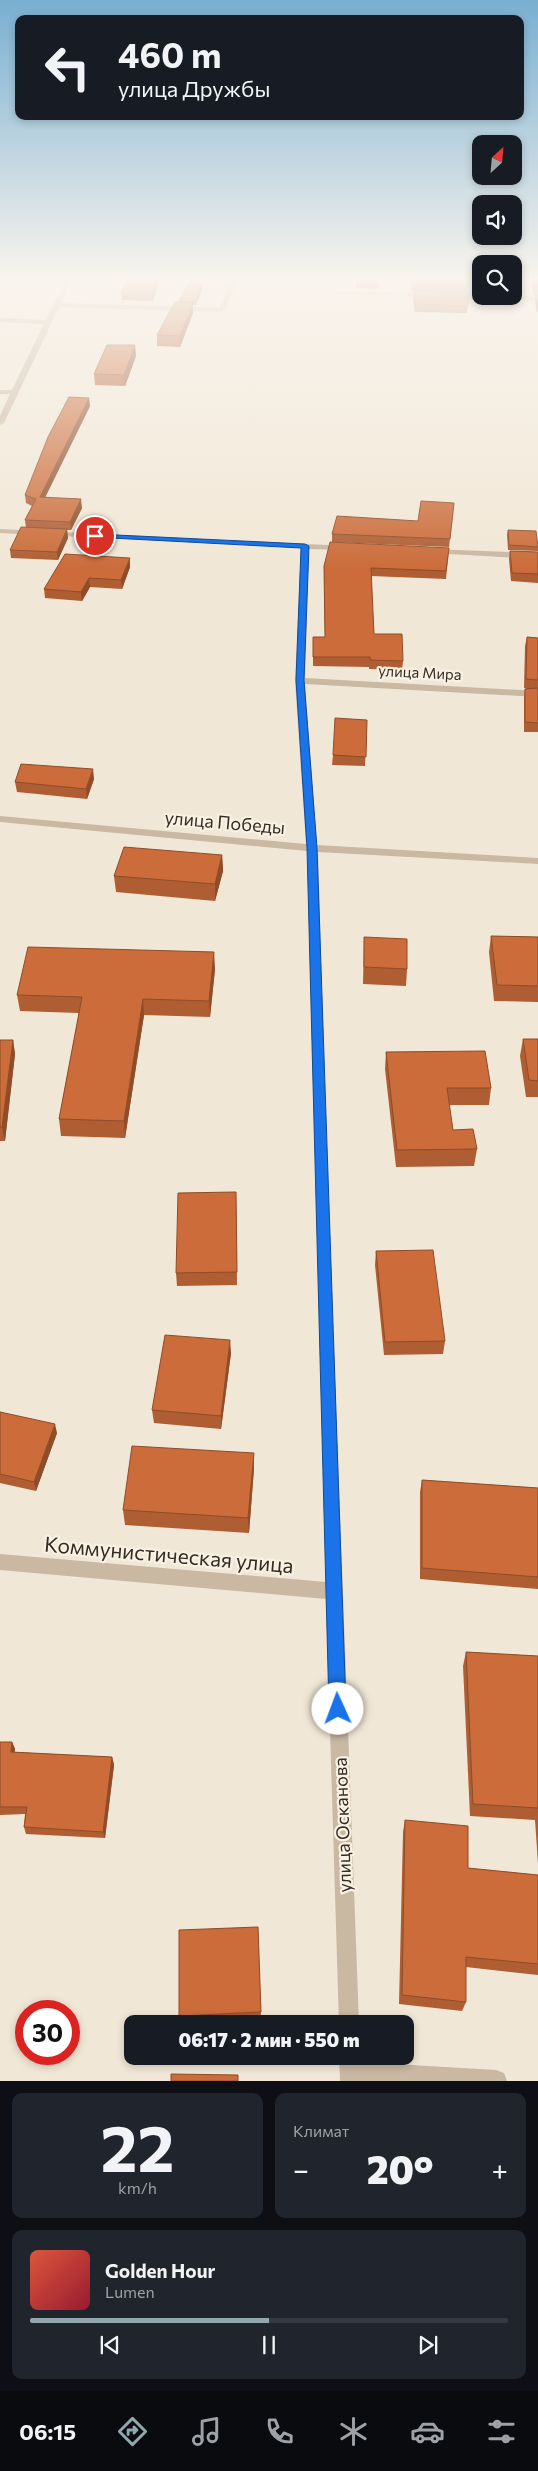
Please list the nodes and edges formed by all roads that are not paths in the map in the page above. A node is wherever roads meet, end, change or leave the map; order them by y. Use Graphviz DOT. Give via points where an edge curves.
graph roads {
  1 [pos="24,374"];
  2 [pos="0,392"];
  3 [pos="15,392"];
  4 [pos="0,423"];
  5 [pos="0,531"];
  6 [pos="305,546"];
  7 [pos="354,548"];
  8 [pos="422,551"];
  9 [pos="538,556"];
  10 [pos="300,680"];
  11 [pos="538,694"];
  12 [pos="0,820"];
  13 [pos="312,848"];
  14 [pos="538,861"];
  15 [pos="0,1562"];
  16 [pos="334,1591"];
  17 [pos="349,2015"];
  18 [pos="350,2070"];
  19 [pos="496,2081"];
  1 -- 3 [label="street"];
  2 -- 3 [label="street"];
  3 -- 4 [label="street"];
  5 -- 6 [label="street"];
  6 -- 7 [label="street"];
  6 -- 10 [label="street, улица Осканова"];
  8 -- 9 [label="street"];
  10 -- 11 [label="street, улица Мира"];
  10 -- 13 [label="street, улица Осканова"];
  12 -- 13 [label="street, улица Победы"];
  13 -- 14 [label="street, улица Победы"];
  13 -- 16 [label="street, улица Осканова"];
  15 -- 16 [label="street, Коммунистическая улица"];
  16 -- 17 [label="street, улица Осканова"];
  18 -- 19 [label="street"];
}
